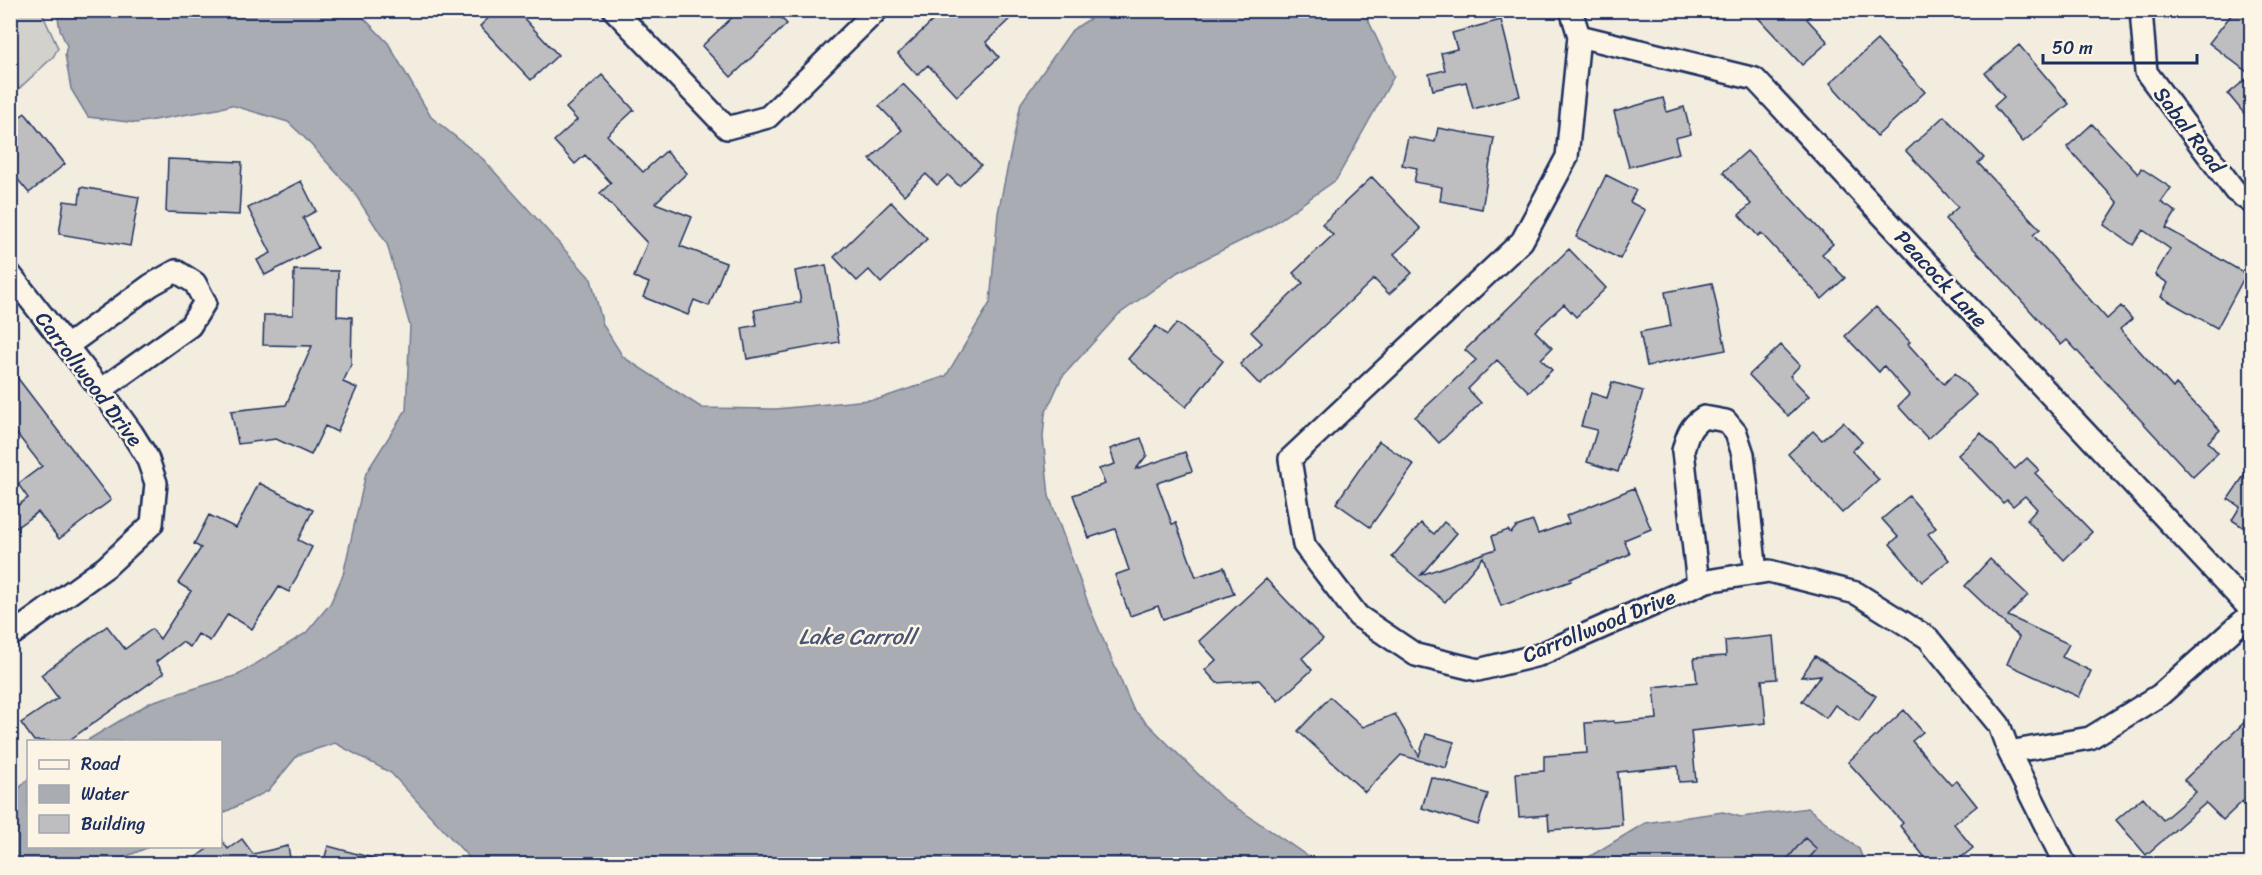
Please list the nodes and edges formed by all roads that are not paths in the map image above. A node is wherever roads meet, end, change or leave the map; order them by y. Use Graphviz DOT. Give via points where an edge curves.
graph roads {
  1 [pos="614,10"];
  2 [pos="877,10"];
  3 [pos="1571,10"];
  4 [pos="2141,10"];
  5 [pos="1579,36"];
  6 [pos="2252,203"];
  7 [pos="10,274"];
  8 [pos="67,346"];
  9 [pos="101,390"];
  10 [pos="1756,573"];
  11 [pos="1698,585"];
  12 [pos="2252,612"];
  13 [pos="10,636"];
  14 [pos="2010,752"];
  15 [pos="2065,864"];
  1 -- 2 [label="street" via="728,128 768,117"];
  3 -- 5 [label="street, Carrollwood Drive"];
  4 -- 6 [label="street, Sabal Road" via="2146,72 2235,191"];
  5 -- 11 [label="street, Carrollwood Drive" via="1567,157 1522,241 1290,459 1304,545 1358,616 1416,655 1478,670 1539,655"];
  5 -- 12 [label="street, Peacock Lane" via="1755,79"];
  7 -- 8 [label="street, Carrollwood Drive"];
  8 -- 9 [label="street, Carrollwood Drive"];
  8 -- 9 [label="street" via="176,271 195,283 205,302 190,326"];
  9 -- 13 [label="street, Carrollwood Drive" via="147,457 156,483 152,524 106,567"];
  10 -- 11 [label="street, Carrollwood Drive"];
  10 -- 11 [label="street" via="1743,454 1736,433 1726,421 1704,417 1694,423 1683,451"];
  10 -- 14 [label="street, Carrollwood Drive" via="1769,570 1856,593 1928,638 1999,725"];
  12 -- 14 [label="street" via="2160,695 2090,738"];
  14 -- 15 [label="street, Carrollwood Drive"];
}
